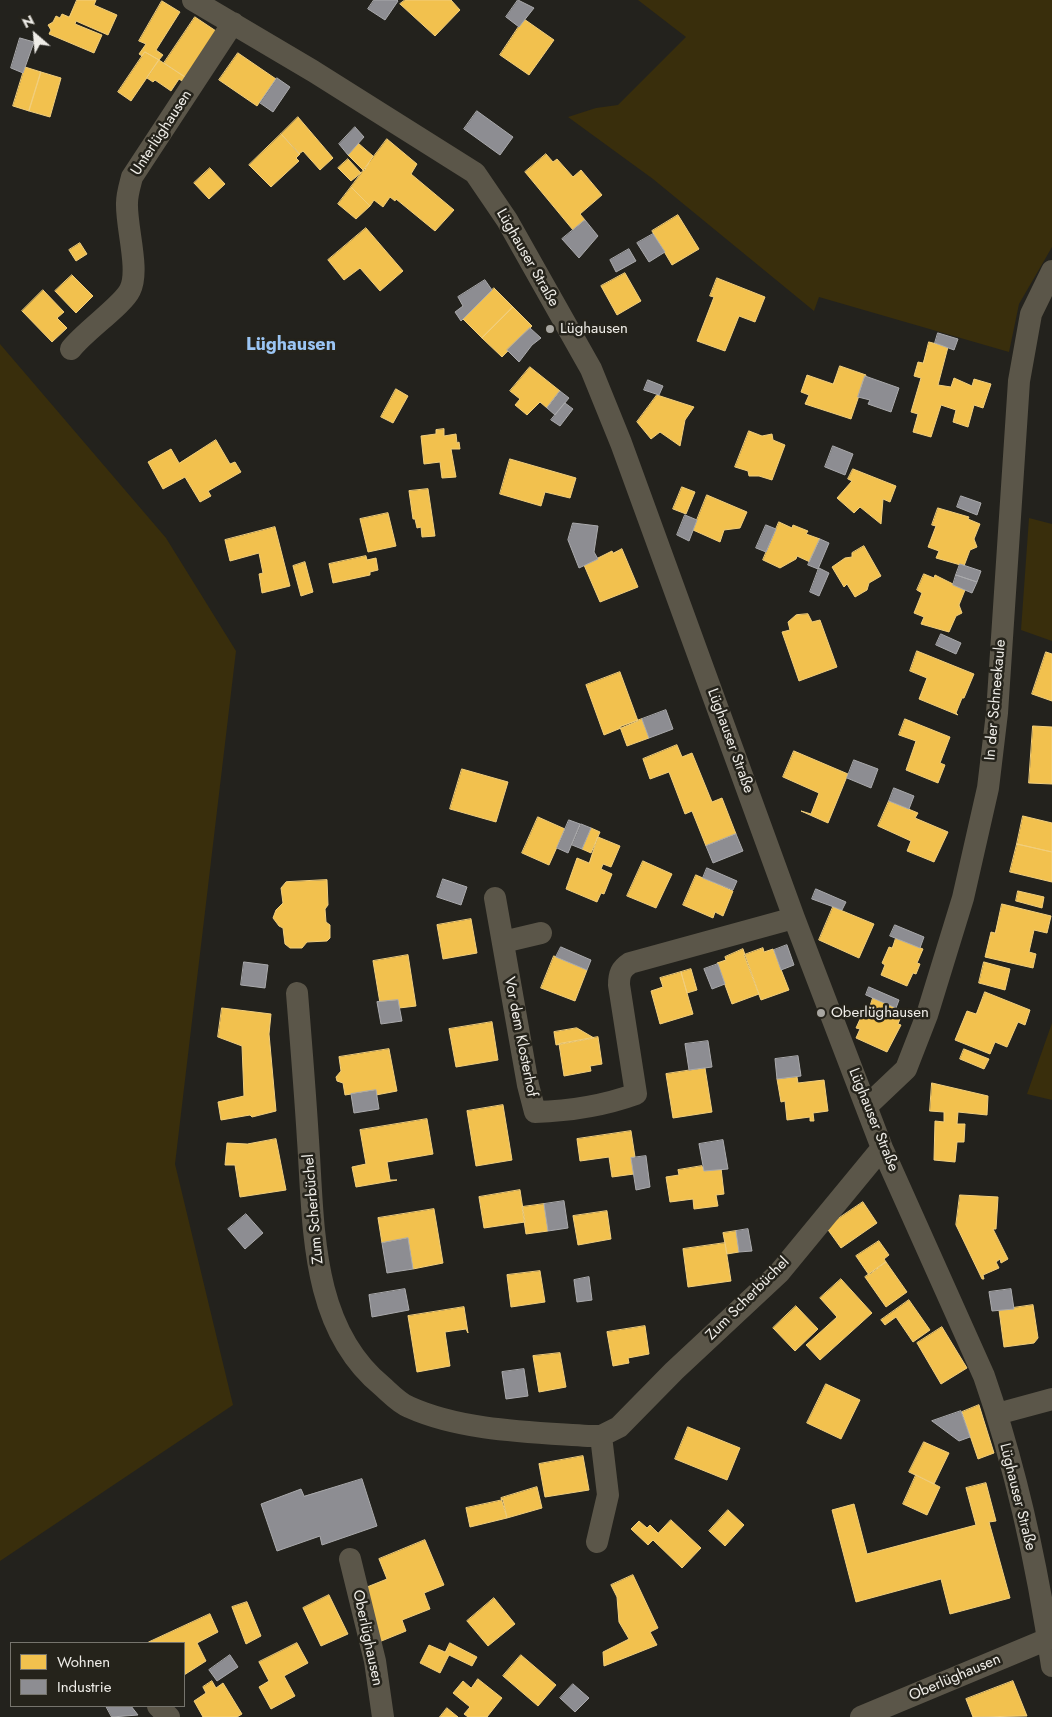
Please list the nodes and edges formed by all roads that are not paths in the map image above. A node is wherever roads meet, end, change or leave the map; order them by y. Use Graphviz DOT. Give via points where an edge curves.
graph roads {
  1 [pos="193,0"];
  2 [pos="233,23"];
  3 [pos="1052,271"];
  4 [pos="71,349"];
  5 [pos="495,898"];
  6 [pos="794,918"];
  7 [pos="541,933"];
  8 [pos="503,942"];
  9 [pos="297,993"];
  10 [pos="867,1106"];
  11 [pos="882,1148"];
  12 [pos="1052,1398"];
  13 [pos="997,1414"];
  14 [pos="601,1436"];
  15 [pos="597,1542"];
  16 [pos="350,1559"];
  17 [pos="1048,1640"];
  18 [pos="1052,1666"];
  19 [pos="159,1707"];
  20 [pos="169,1717"];
  21 [pos="383,1717"];
  22 [pos="861,1717"];
  1 -- 2 [label="street, Lüghauser Straße"];
  2 -- 4 [label="street, Unterlüghausen" via="132,177 126,201 133,271 131,290 81,335"];
  2 -- 6 [label="street, Lüghauser Straße" via="424,138 475,173 507,220 591,369"];
  3 -- 10 [label="street, In der Schneekaule" via="1031,314 1019,381 997,713 986,797 963,898 927,1016 906,1068"];
  5 -- 8 [label="street, Vor dem Klosterhof"];
  6 -- 8 [label="street, Vor dem Klosterhof" via="630,963 623,968 620,985 636,1094 608,1104 563,1111 535,1112"];
  6 -- 10 [label="street, Lüghauser Straße"];
  7 -- 8 [label="street"];
  9 -- 14 [label="street, Zum Scherbüchel" via="314,1235 330,1310 345,1345 371,1377 407,1406 443,1421"];
  10 -- 11 [label="street, Lüghauser Straße"];
  11 -- 13 [label="street, Lüghauser Straße" via="984,1376"];
  11 -- 14 [label="street, Zum Scherbüchel" via="778,1273 620,1427"];
  12 -- 13 [label="street"];
  13 -- 17 [label="street, Lüghauser Straße" via="1044,1607"];
  14 -- 15 [label="street" via="608,1495"];
  16 -- 21 [label="street, Oberlüghausen" via="375,1661"];
  17 -- 18 [label="street, Lüghauser Straße"];
  17 -- 22 [label="street, Oberlüghausen"];
  19 -- 20 [label="street"];
}
